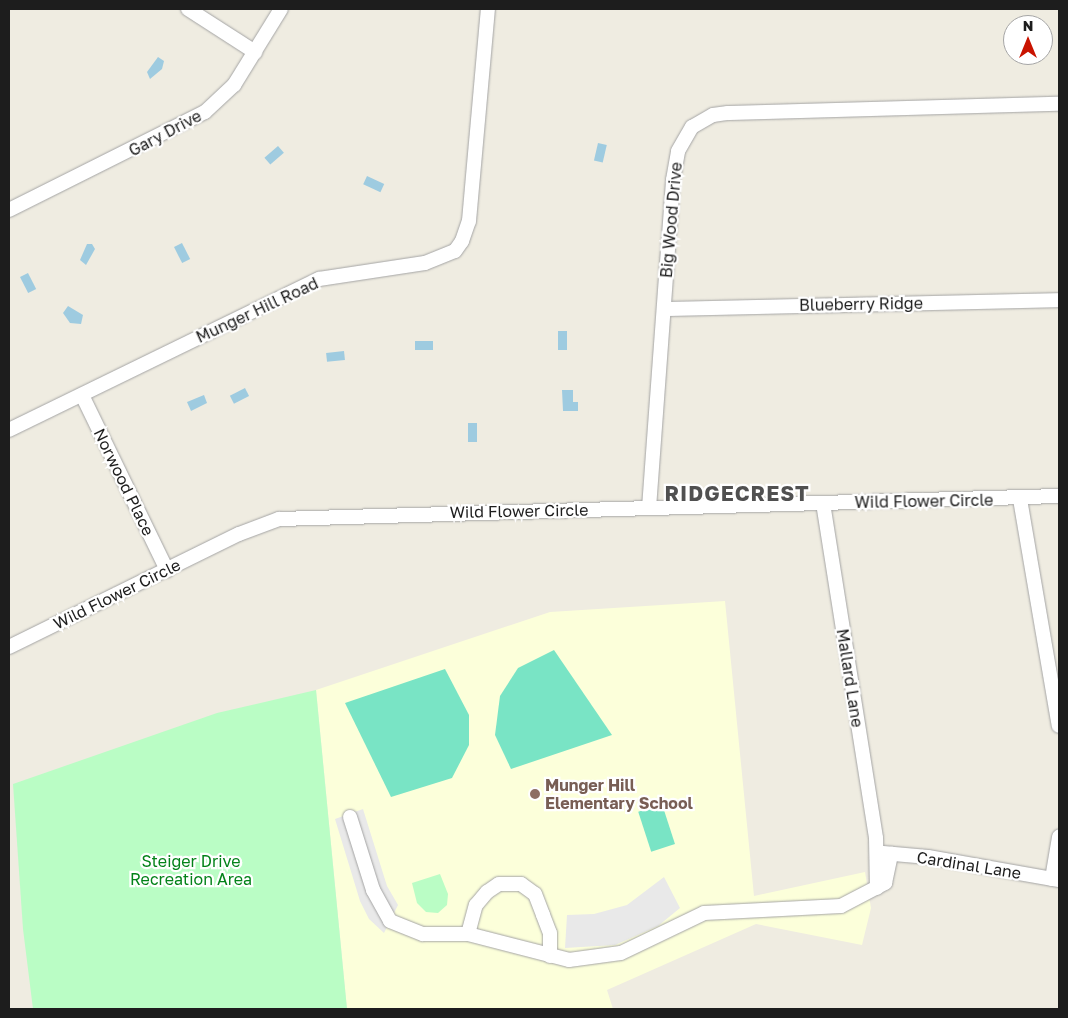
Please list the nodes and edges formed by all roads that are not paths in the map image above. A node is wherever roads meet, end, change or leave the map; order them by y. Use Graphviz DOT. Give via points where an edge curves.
graph roads {
  1 [pos="188,9"];
  2 [pos="281,9"];
  3 [pos="488,9"];
  4 [pos="255,52"];
  5 [pos="1059,104"];
  6 [pos="9,210"];
  7 [pos="1059,300"];
  8 [pos="664,308"];
  9 [pos="82,395"];
  10 [pos="9,430"];
  11 [pos="1059,496"];
  12 [pos="1020,499"];
  13 [pos="823,503"];
  14 [pos="649,508"];
  15 [pos="167,570"];
  16 [pos="9,647"];
  17 [pos="1059,726"];
  18 [pos="350,817"];
  19 [pos="1059,838"];
  20 [pos="884,854"];
  21 [pos="1055,879"];
  22 [pos="468,934"];
  23 [pos="550,956"];
  1 -- 4 [label="street"];
  2 -- 4 [label="street, Gary Drive"];
  3 -- 9 [label="street, Munger Hill Road" via="469,221 455,250 438,260 319,279"];
  4 -- 6 [label="street, Gary Drive" via="234,85 205,112"];
  5 -- 8 [label="street, Big Wood Drive" via="728,113 702,120 683,137 674,165"];
  7 -- 8 [label="street, Blueberry Ridge"];
  8 -- 14 [label="street, Big Wood Drive"];
  9 -- 10 [label="street, Munger Hill Road"];
  9 -- 15 [label="street, Norwood Place"];
  11 -- 12 [label="street, Wild Flower Circle"];
  12 -- 13 [label="street, Wild Flower Circle"];
  12 -- 17 [label="street"];
  13 -- 14 [label="street, Wild Flower Circle"];
  13 -- 20 [label="street, Mallard Lane"];
  14 -- 15 [label="street, Wild Flower Circle" via="300,516 258,526"];
  15 -- 16 [label="street, Wild Flower Circle"];
  18 -- 22 [label="street" via="376,900 390,921 423,934"];
  19 -- 21 [label="street"];
  20 -- 21 [label="street, Cardinal Lane" via="928,857"];
  20 -- 23 [label="street, Mallard Lane" via="877,888 841,906 704,914 621,953 569,960"];
  22 -- 23 [label="street"];
  22 -- 23 [label="street" via="476,904 487,892 499,884 521,884 535,894 550,933"];
}
